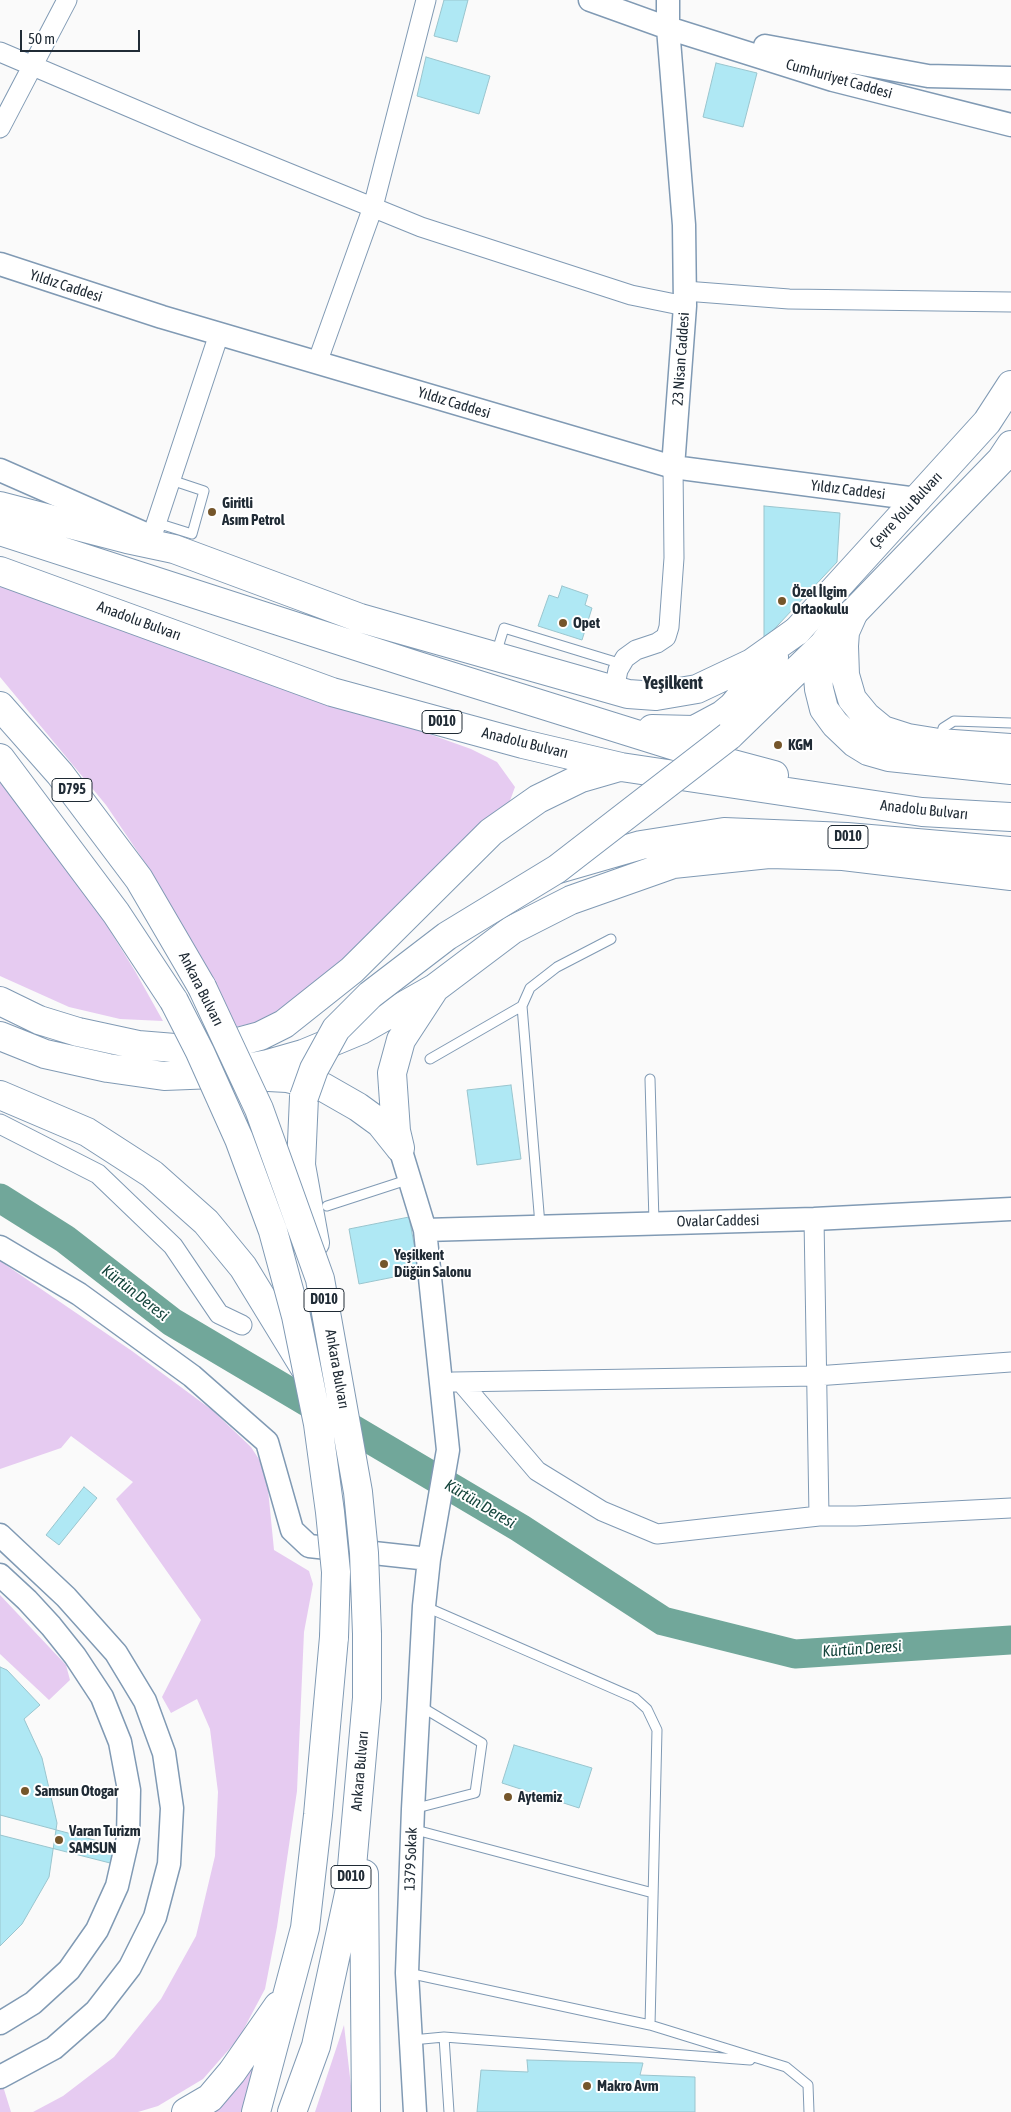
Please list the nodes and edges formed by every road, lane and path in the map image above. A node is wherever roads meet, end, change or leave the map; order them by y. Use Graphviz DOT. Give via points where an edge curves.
graph roads {
  1 [pos="66,0"];
  2 [pos="426,0"];
  3 [pos="590,0"];
  4 [pos="668,0"];
  5 [pos="668,28"];
  6 [pos="0,52"];
  7 [pos="32,66"];
  8 [pos="1011,78"];
  9 [pos="1011,125"];
  10 [pos="0,128"];
  11 [pos="373,207"];
  12 [pos="0,264"];
  13 [pos="685,298"];
  14 [pos="1011,302"];
  15 [pos="219,334"];
  16 [pos="317,364"];
  17 [pos="1011,385"];
  18 [pos="1008,458"];
  19 [pos="673,467"];
  20 [pos="0,470"];
  21 [pos="171,480"];
  22 [pos="917,499"];
  23 [pos="0,506"];
  24 [pos="0,531"];
  25 [pos="153,534"];
  26 [pos="0,571"];
  27 [pos="854,612"];
  28 [pos="796,631"];
  29 [pos="824,644"];
  30 [pos="618,677"];
  31 [pos="521,696"];
  32 [pos="0,706"];
  33 [pos="1011,723"];
  34 [pos="939,743"];
  35 [pos="1011,748"];
  36 [pos="0,758"];
  37 [pos="621,767"];
  38 [pos="1011,770"];
  39 [pos="901,809"];
  40 [pos="1011,817"];
  41 [pos="1011,852"];
  42 [pos="558,869"];
  43 [pos="1011,876"];
  44 [pos="139,878"];
  45 [pos="611,939"];
  46 [pos="436,988"];
  47 [pos="0,1001"];
  48 [pos="522,1006"];
  49 [pos="0,1036"];
  50 [pos="430,1060"];
  51 [pos="215,1074"];
  52 [pos="650,1079"];
  53 [pos="0,1095"];
  54 [pos="0,1124"];
  55 [pos="400,1148"];
  56 [pos="410,1179"];
  57 [pos="327,1206"];
  58 [pos="1011,1209"];
  59 [pos="814,1219"];
  60 [pos="654,1223"];
  61 [pos="540,1225"];
  62 [pos="426,1230"];
  63 [pos="0,1247"];
  64 [pos="320,1279"];
  65 [pos="242,1325"];
  66 [pos="1011,1362"];
  67 [pos="307,1372"];
  68 [pos="816,1376"];
  69 [pos="451,1382"];
  70 [pos="1011,1508"];
  71 [pos="819,1516"];
  72 [pos="0,1535"];
  73 [pos="430,1556"];
  74 [pos="0,1575"];
  75 [pos="424,1606"];
  76 [pos="419,1706"];
  77 [pos="357,1806"];
  78 [pos="412,1819"];
  79 [pos="653,1893"];
  80 [pos="406,1973"];
  81 [pos="290,1988"];
  82 [pos="0,2023"];
  83 [pos="650,2025"];
  84 [pos="444,2037"];
  85 [pos="411,2040"];
  86 [pos="767,2062"];
  87 [pos="0,2077"];
  88 [pos="186,2112"];
  89 [pos="256,2112"];
  90 [pos="292,2112"];
  91 [pos="366,2112"];
  92 [pos="415,2112"];
  93 [pos="449,2112"];
  94 [pos="809,2112"];
  1 -- 7 [label="street"];
  2 -- 11 [label="street"];
  3 -- 5 [label="street, Cumhuriyet Caddesi"];
  4 -- 5 [label="street, 23 Nisan Caddesi"];
  5 -- 8 [label="street, Cumhuriyet Caddesi" via="928,76"];
  5 -- 9 [label="street, Cumhuriyet Caddesi" via="833,80"];
  5 -- 13 [label="street, 23 Nisan Caddesi" via="684,225"];
  6 -- 7 [label="street"];
  7 -- 10 [label="street"];
  7 -- 11 [label="street"];
  11 -- 13 [label="street" via="421,227 630,295"];
  11 -- 16 [label="street"];
  12 -- 15 [label="street, Yıldız Caddesi"];
  13 -- 14 [label="street"];
  13 -- 19 [label="street, 23 Nisan Caddesi"];
  15 -- 16 [label="street, Yıldız Caddesi"];
  15 -- 21 [label="street"];
  16 -- 19 [label="street, Yıldız Caddesi"];
  17 -- 22 [label="main road, Çevre Yolu Bulvarı" via="987,422"];
  18 -- 27 [label="main road"];
  19 -- 22 [label="street, Yıldız Caddesi"];
  19 -- 30 [label="street, 23 Nisan Caddesi" via="674,558 669,626 666,637 625,658"];
  20 -- 25 [label="street"];
  21 -- 25 [label="street"];
  21 -- 25 [label="lane" via="204,491 192,534"];
  22 -- 28 [label="main road, Çevre Yolu Bulvarı"];
  23 -- 25 [label="main road"];
  24 -- 31 [label="main road" via="177,590"];
  25 -- 30 [label="main road" via="174,548 360,618 495,657"];
  26 -- 37 [label="main road, Anadolu Bulvarı / D010" via="332,692"];
  27 -- 29 [label="main road"];
  27 -- 34 [label="main road" via="844,646 845,675 852,699 883,730"];
  28 -- 30 [label="main road" via="752,663 697,689 656,696 628,694"];
  28 -- 31 [label="main road" via="733,706 694,730 656,730"];
  29 -- 38 [label="main road" via="817,665 824,709 855,743 889,757"];
  29 -- 42 [label="main road, bridge" via="729,736"];
  31 -- 39 [label="main road" via="729,763"];
  32 -- 44 [label="main road, Ankara Bulvarı / D795" via="60,774"];
  33 -- 34 [label="lane" via="954,721 943,728"];
  34 -- 35 [label="main road"];
  36 -- 67 [label="main road, Ankara Bulvarı / D010, bridge" via="116,912 174,1002 204,1061 239,1139 273,1231"];
  37 -- 39 [label="main road, Anadolu Bulvarı / D010"];
  37 -- 47 [label="main road" via="581,778 538,799 491,832 352,970 284,1024 260,1036 186,1049 138,1044 38,1020"];
  39 -- 40 [label="main road, Anadolu Bulvarı / D010"];
  41 -- 42 [label="main road, D010" via="847,837 724,832 641,844"];
  42 -- 64 [label="main road, bridge" via="447,936 370,995 336,1029 314,1069 304,1097 302,1124 301,1165"];
  43 -- 46 [label="main road" via="844,856 769,854 673,864 571,900 512,930"];
  44 -- 64 [label="main road, Ankara Bulvarı / D010, bridge" via="202,987 259,1109"];
  45 -- 48 [label="lane" via="557,967 530,988"];
  46 -- 51 [label="main road" via="361,1030 303,1054"];
  46 -- 55 [label="main road" via="401,1040 392,1073"];
  48 -- 50 [label="lane"];
  48 -- 61 [label="lane"];
  49 -- 51 [label="main road" via="46,1054 108,1068 164,1076"];
  51 -- 55 [label="main road" via="287,1078 323,1087 358,1106 380,1124"];
  52 -- 60 [label="lane"];
  53 -- 67 [label="main road" via="87,1132 152,1174 206,1222 243,1267"];
  54 -- 65 [label="street" via="98,1174 173,1246 219,1314"];
  55 -- 56 [label="street, 1379 Sokak"];
  56 -- 57 [label="lane"];
  56 -- 62 [label="street, 1379 Sokak"];
  58 -- 59 [label="street, Ovalar Caddesi"];
  59 -- 60 [label="street, Ovalar Caddesi"];
  59 -- 68 [label="street"];
  60 -- 61 [label="street, Ovalar Caddesi"];
  61 -- 62 [label="street, Ovalar Caddesi"];
  62 -- 69 [label="street, 1379 Sokak"];
  63 -- 73 [label="street" via="79,1294 128,1329 192,1376 267,1442 292,1530 309,1546"];
  64 -- 77 [label="main road, Ankara Bulvarı / D010, bridge" via="358,1492 364,1553 367,1698"];
  66 -- 68 [label="street"];
  67 -- 81 [label="main road, Ankara Bulvarı / D010, bridge" via="318,1424 336,1572 334,1636 318,1815 304,1928"];
  68 -- 69 [label="street"];
  68 -- 71 [label="street"];
  69 -- 71 [label="street" via="537,1471 602,1511 657,1534"];
  69 -- 73 [label="street, 1379 Sokak" via="448,1450"];
  70 -- 71 [label="street"];
  72 -- 87 [label="street" via="66,1597 116,1653 145,1701 164,1753 172,1808 169,1864 155,1917 130,1967 96,2011 54,2048"];
  73 -- 75 [label="street, 1379 Sokak"];
  74 -- 82 [label="street" via="51,1626 102,1696 120,1742 128,1790 128,1838 117,1886 97,1930 69,1970 33,2003"];
  75 -- 76 [label="street, 1379 Sokak"];
  75 -- 79 [label="lane" via="635,1698 647,1709 656,1730"];
  76 -- 78 [label="street, 1379 Sokak"];
  76 -- 78 [label="lane" via="482,1743 475,1793"];
  77 -- 90 [label="main road, Ankara Bulvarı / D010" via="350,1888 316,2046"];
  77 -- 91 [label="main road" via="364,1883"];
  78 -- 79 [label="lane"];
  78 -- 80 [label="street, 1379 Sokak"];
  79 -- 83 [label="lane"];
  80 -- 83 [label="lane"];
  80 -- 85 [label="street, 1379 Sokak"];
  81 -- 88 [label="main road" via="232,2072 210,2098"];
  81 -- 89 [label="main road, Ankara Bulvarı / D010"];
  83 -- 86 [label="lane"];
  84 -- 85 [label="lane"];
  84 -- 86 [label="lane"];
  84 -- 93 [label="lane"];
  85 -- 92 [label="street, 1379 Sokak"];
  86 -- 94 [label="lane" via="786,2067 808,2085"];
}
